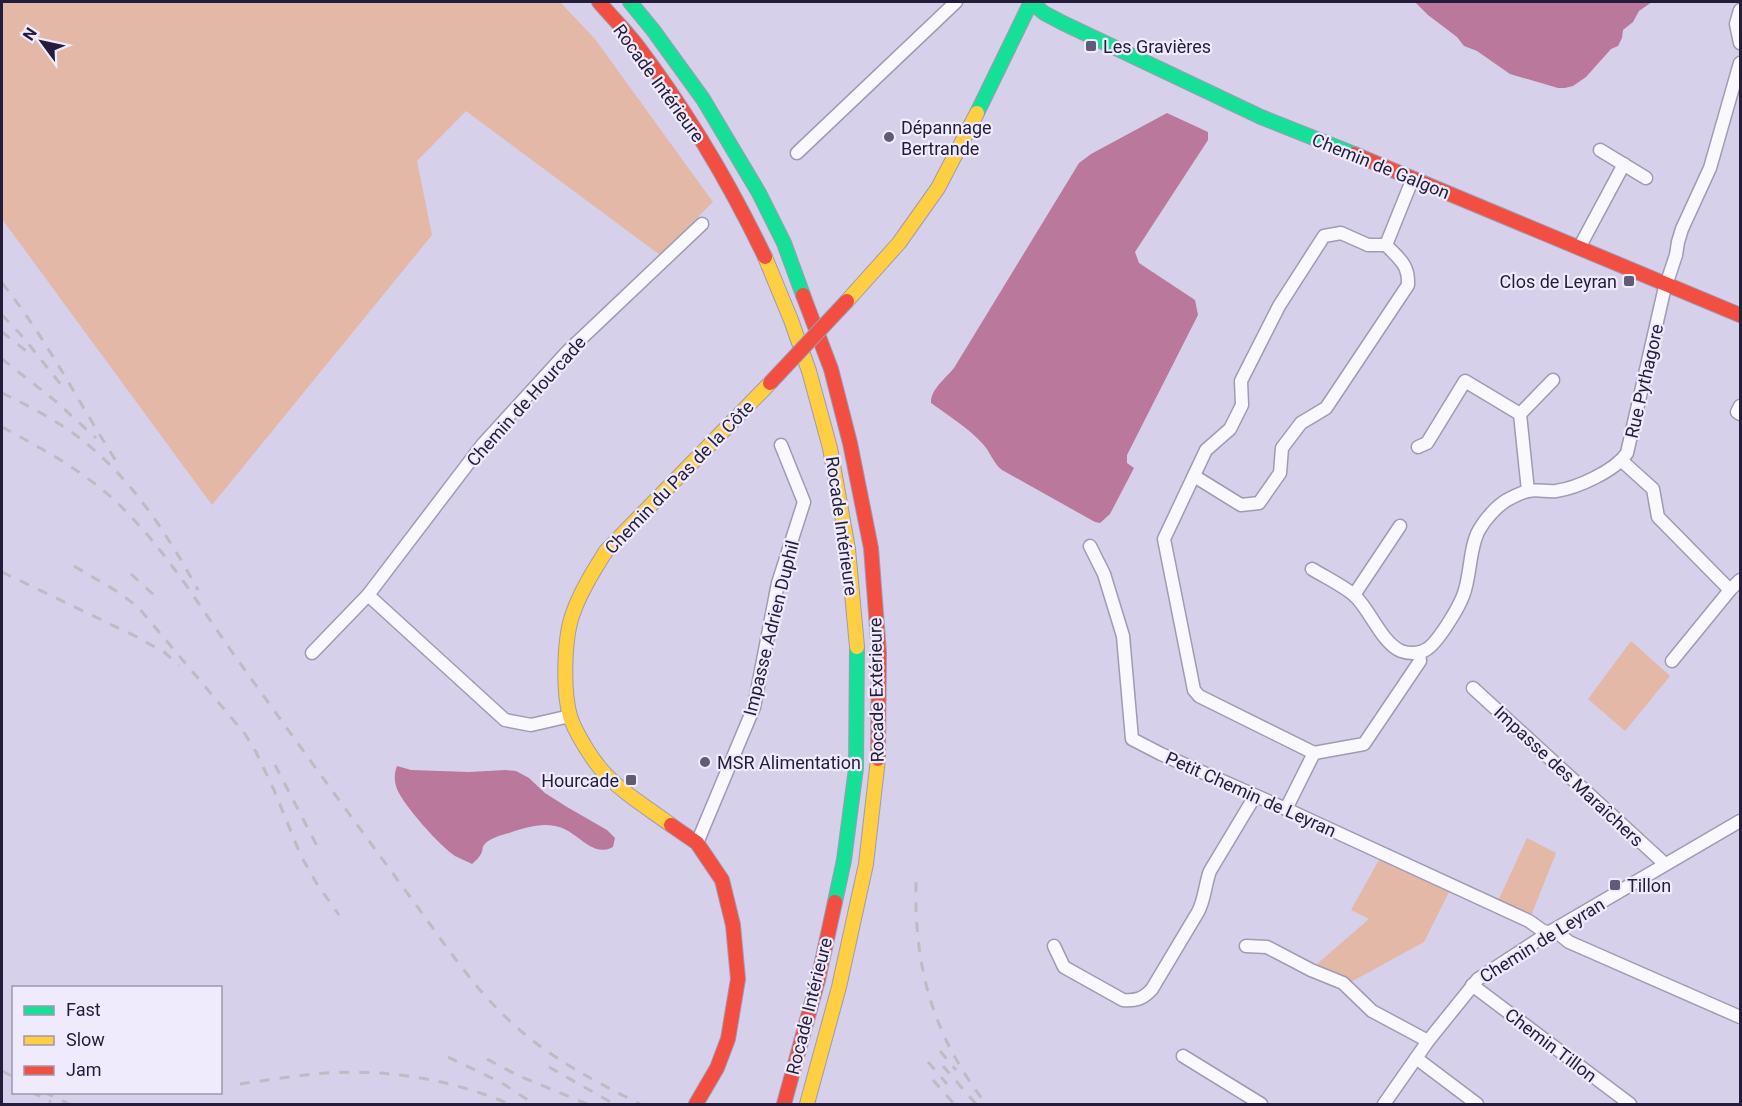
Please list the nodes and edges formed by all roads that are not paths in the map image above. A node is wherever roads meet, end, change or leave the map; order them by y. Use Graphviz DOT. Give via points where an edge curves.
graph roads {
  1 [pos="599,2"];
  2 [pos="630,2"];
  3 [pos="956,2"];
  4 [pos="1031,2"];
  5 [pos="1740,10"];
  6 [pos="1740,43"];
  7 [pos="1740,63"];
  8 [pos="1600,150"];
  9 [pos="797,153"];
  10 [pos="1624,164"];
  11 [pos="1413,178"];
  12 [pos="1646,178"];
  13 [pos="702,224"];
  14 [pos="1386,245"];
  15 [pos="1579,248"];
  16 [pos="1666,284"];
  17 [pos="1740,315"];
  18 [pos="1553,380"];
  19 [pos="1740,406"];
  20 [pos="1520,414"];
  21 [pos="1740,414"];
  22 [pos="781,445"];
  23 [pos="1418,447"];
  24 [pos="1622,461"];
  25 [pos="1194,476"];
  26 [pos="1528,491"];
  27 [pos="1400,526"];
  28 [pos="1090,546"];
  29 [pos="1312,569"];
  30 [pos="1740,580"];
  31 [pos="1730,590"];
  32 [pos="368,595"];
  33 [pos="1354,595"];
  34 [pos="312,653"];
  35 [pos="1419,653"];
  36 [pos="1672,661"];
  37 [pos="1473,688"];
  38 [pos="570,716"];
  39 [pos="1314,753"];
  40 [pos="1255,796"];
  41 [pos="1286,809"];
  42 [pos="1740,821"];
  43 [pos="697,843"];
  44 [pos="1665,864"];
  45 [pos="1550,932"];
  46 [pos="1054,946"];
  47 [pos="1246,946"];
  48 [pos="1472,985"];
  49 [pos="1740,1017"];
  50 [pos="1428,1041"];
  51 [pos="1183,1056"];
  52 [pos="1416,1058"];
  53 [pos="785,1099"];
  54 [pos="696,1104"];
  55 [pos="807,1104"];
  56 [pos="1261,1104"];
  57 [pos="1384,1104"];
  58 [pos="1477,1104"];
  59 [pos="1630,1104"];
  1 -- 53 [label="main road, Rocade Intérieure" via="635,43 684,112 739,204 766,260 795,331 830,448 848,549 858,652 856,768 842,871 818,980"];
  2 -- 55 [label="main road, Rocade Extérieure" via="703,99 784,243 831,369 871,548 879,653 878,769 866,864 839,987"];
  3 -- 9 [label="street"];
  4 -- 11 [label="main road, Chemin de Galgon" via="1063,23 1261,117"];
  4 -- 38 [label="main road, Chemin du Pas de la Côte, bridge" via="938,188 898,243 770,383 606,551 585,584 571,618 564,669"];
  5 -- 6 [label="street" via="1736,24"];
  7 -- 16 [label="street, Rue Pythagore" via="1710,168 1682,229"];
  8 -- 10 [label="street"];
  10 -- 12 [label="street"];
  10 -- 15 [label="street"];
  11 -- 14 [label="street"];
  11 -- 15 [label="main road, Chemin de Galgon"];
  13 -- 32 [label="street, Chemin de Hourcade" via="567,352 483,444"];
  14 -- 25 [label="street" via="1368,245 1341,233 1324,236 1280,306 1241,381 1242,405 1230,429 1206,450"];
  14 -- 25 [label="street" via="1406,267 1408,285 1326,408 1300,423 1282,448 1280,473 1259,503 1241,505"];
  15 -- 16 [label="main road, Chemin de Galgon"];
  16 -- 17 [label="main road, Chemin de Galgon"];
  16 -- 24 [label="street, Rue Pythagore" via="1633,431"];
  18 -- 20 [label="street"];
  19 -- 21 [label="street"];
  20 -- 23 [label="street" via="1465,381 1427,443"];
  20 -- 26 [label="street"];
  22 -- 43 [label="street, Impasse Adrien Duphil" via="804,502 778,583 754,707"];
  24 -- 26 [label="street, Rue Pythagore" via="1566,488"];
  24 -- 31 [label="street" via="1653,489 1658,517"];
  25 -- 39 [label="street" via="1164,540 1194,690"];
  26 -- 35 [label="street, Rue Pythagore" via="1507,500 1479,530 1463,597 1435,642"];
  27 -- 33 [label="street"];
  28 -- 40 [label="street, Petit Chemin de Leyran" via="1104,574 1123,636 1132,739"];
  29 -- 33 [label="street"];
  30 -- 31 [label="street"];
  31 -- 36 [label="street"];
  32 -- 34 [label="street, Chemin de Hourcade"];
  32 -- 38 [label="street" via="505,720 531,725"];
  33 -- 35 [label="street" via="1391,645 1409,654"];
  35 -- 39 [label="street" via="1420,661 1364,744"];
  37 -- 44 [label="street, Impasse des Maraîchers"];
  38 -- 43 [label="main road, Chemin du Pas de la Côte" via="586,748 608,777"];
  39 -- 41 [label="street"];
  40 -- 41 [label="street, Petit Chemin de Leyran"];
  40 -- 46 [label="street" via="1210,871 1203,903 1146,996 1123,1000 1065,967"];
  41 -- 45 [label="street, Petit Chemin de Leyran"];
  42 -- 44 [label="street, Chemin de Leyran"];
  43 -- 54 [label="main road, Chemin du Pas de la Côte" via="722,880 733,925 738,979 728,1039"];
  44 -- 45 [label="street, Chemin de Leyran"];
  45 -- 48 [label="street, Chemin de Leyran"];
  45 -- 49 [label="street, Petit Chemin de Leyran"];
  47 -- 50 [label="street" via="1266,947 1343,983 1372,1011"];
  48 -- 50 [label="street, Chemin de Leyran"];
  48 -- 59 [label="street, Chemin Tillon"];
  50 -- 52 [label="street, Chemin de Leyran"];
  51 -- 56 [label="street"];
  52 -- 57 [label="street, Chemin de Leyran"];
  52 -- 58 [label="street"];
}
